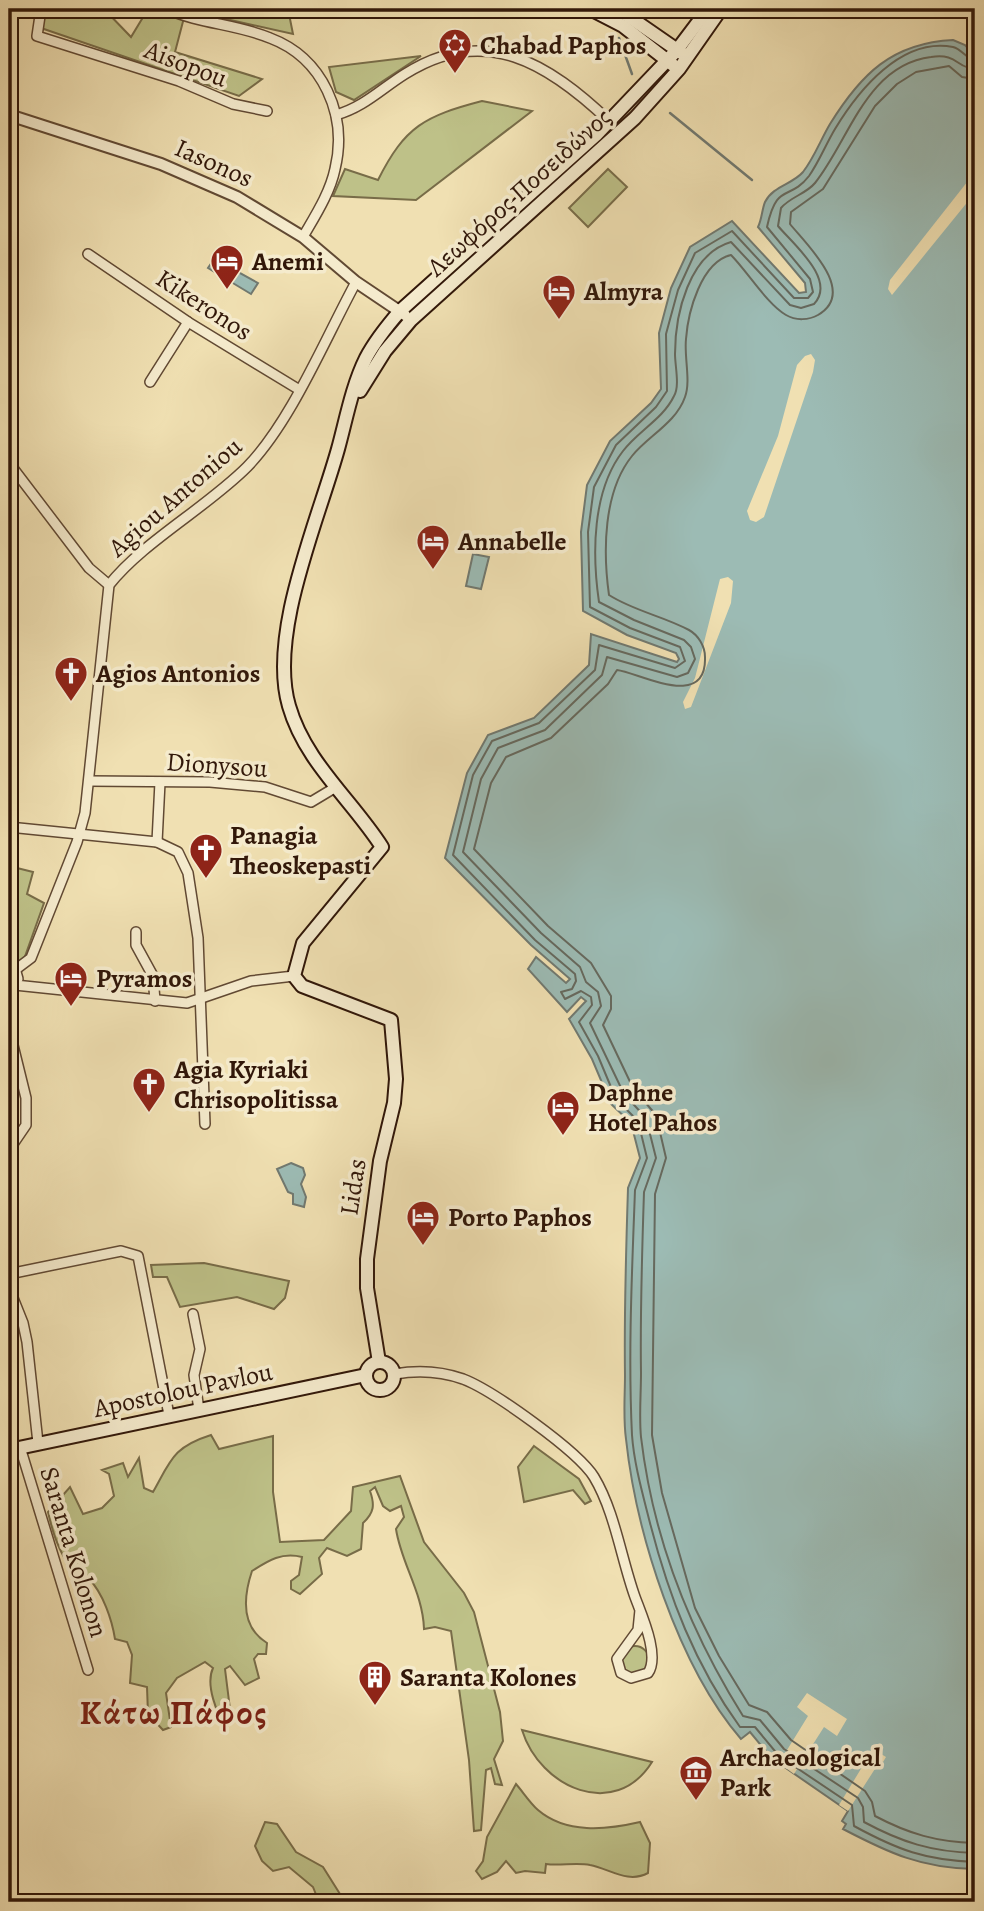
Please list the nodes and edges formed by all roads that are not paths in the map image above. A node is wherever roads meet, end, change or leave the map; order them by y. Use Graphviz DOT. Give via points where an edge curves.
graph roads {
  1 [pos="41,9"];
  2 [pos="167,9"];
  3 [pos="590,9"];
  4 [pos="618,9"];
  5 [pos="708,9"];
  6 [pos="721,9"];
  7 [pos="682,54"];
  8 [pos="667,60"];
  9 [pos="679,69"];
  10 [pos="267,111"];
  11 [pos="9,115"];
  12 [pos="336,115"];
  13 [pos="609,121"];
  14 [pos="303,237"];
  15 [pos="88,254"];
  16 [pos="356,282"];
  17 [pos="396,314"];
  18 [pos="188,322"];
  19 [pos="407,323"];
  20 [pos="150,382"];
  21 [pos="298,389"];
  22 [pos="349,409"];
  23 [pos="9,463"];
  24 [pos="108,585"];
  25 [pos="89,781"];
  26 [pos="160,782"];
  27 [pos="336,787"];
  28 [pos="9,827"];
  29 [pos="80,835"];
  30 [pos="157,842"];
  31 [pos="136,932"];
  32 [pos="12,968"];
  33 [pos="294,976"];
  34 [pos="12,988"];
  35 [pos="155,1001"];
  36 [pos="199,1002"];
  37 [pos="9,1029"];
  38 [pos="205,1124"];
  39 [pos="9,1150"];
  40 [pos="9,1274"];
  41 [pos="9,1288"];
  42 [pos="193,1314"];
  43 [pos="379,1362"];
  44 [pos="395,1374"];
  45 [pos="366,1375"];
  46 [pos="199,1410"];
  47 [pos="169,1415"];
  48 [pos="38,1443"];
  49 [pos="14,1448"];
  50 [pos="639,1610"];
  51 [pos="627,1645"];
  52 [pos="650,1652"];
  53 [pos="88,1670"];
  1 -- 10 [label="street, Aisopou" via="37,36 178,81 233,104"];
  2 -- 12 [label="street" via="273,38 296,51 324,81"];
  3 -- 8 [label="main road" via="623,26"];
  4 -- 7 [label="main road"];
  5 -- 7 [label="main road, Λεωφόρος Ποσειδώνος"];
  6 -- 7 [label="main road, Λεωφόρος Ποσειδώνος"];
  7 -- 8 [label="main road, Λεωφόρος Ποσειδώνος"];
  7 -- 9 [label="main road, Λεωφόρος Ποσειδώνος"];
  8 -- 9 [label="main road"];
  8 -- 13 [label="main road, Λεωφόρος Ποσειδώνος"];
  9 -- 19 [label="main road, Λεωφόρος Ποσειδώνος" via="635,118"];
  11 -- 14 [label="street, Iasonos" via="162,164 215,186"];
  12 -- 13 [label="street" via="358,108 432,60 493,51 544,68"];
  12 -- 14 [label="street" via="335,170"];
  13 -- 17 [label="main road, Λεωφόρος Ποσειδώνος"];
  14 -- 16 [label="street, Iasonos"];
  15 -- 18 [label="street, Kikeronos"];
  16 -- 17 [label="street, Iasonos"];
  16 -- 21 [label="street, Agiou Antoniou"];
  17 -- 19 [label="street, Iasonos"];
  17 -- 22 [label="main road, Λεωφόρος Ποσειδώνος" via="365,361"];
  18 -- 20 [label="street"];
  18 -- 21 [label="street, Kikeronos"];
  19 -- 22 [label="main road, Λεωφόρος Ποσειδώνος"];
  21 -- 24 [label="street, Agiou Antoniou" via="270,440 247,467"];
  22 -- 27 [label="main road, Λεωφόρος Ποσειδώνος" via="290,616 283,668 288,704 302,740"];
  23 -- 24 [label="street" via="89,568"];
  24 -- 25 [label="street, Agiou Antoniou"];
  25 -- 26 [label="street, Dionysou"];
  25 -- 29 [label="street, Agiou Antoniou"];
  26 -- 27 [label="street, Dionysou" via="265,787 311,802"];
  26 -- 30 [label="street"];
  27 -- 33 [label="main road, Λεωφόρος Ποσειδώνος" via="382,847 303,943"];
  28 -- 29 [label="street"];
  29 -- 30 [label="street"];
  29 -- 32 [label="street, Agiou Antoniou" via="31,958"];
  30 -- 36 [label="street" via="178,852 186,865 198,938"];
  31 -- 35 [label="street" via="136,945 153,976"];
  32 -- 34 [label="street" via="18,979"];
  33 -- 36 [label="street" via="251,981"];
  33 -- 43 [label="main road, Lidas" via="302,986 391,1020 394,1103 380,1161 367,1259"];
  34 -- 35 [label="street"];
  35 -- 36 [label="street"];
  36 -- 38 [label="street"];
  37 -- 39 [label="street" via="26,1098 26,1125"];
  40 -- 47 [label="street" via="121,1251 138,1256"];
  41 -- 48 [label="street" via="27,1342"];
  42 -- 46 [label="street" via="200,1349 194,1375"];
  43 -- 44 [label="main road" via="389,1364"];
  43 -- 45 [label="main road" via="369,1367"];
  44 -- 45 [label="main road" via="391,1385 382,1391 370,1387"];
  44 -- 50 [label="street" via="430,1371 465,1380 576,1454 602,1493"];
  45 -- 46 [label="main road, Apostolou Pavlou"];
  46 -- 47 [label="main road, Apostolou Pavlou"];
  47 -- 48 [label="main road, Apostolou Pavlou"];
  48 -- 49 [label="main road, Apostolou Pavlou"];
  49 -- 53 [label="street, Saranta Kolonon"];
  50 -- 51 [label="street" via="638,1630"];
  50 -- 52 [label="street"];
  51 -- 52 [label="street" via="640,1644"];
  51 -- 52 [label="street" via="619,1653 617,1665 631,1678 650,1671"];
}
